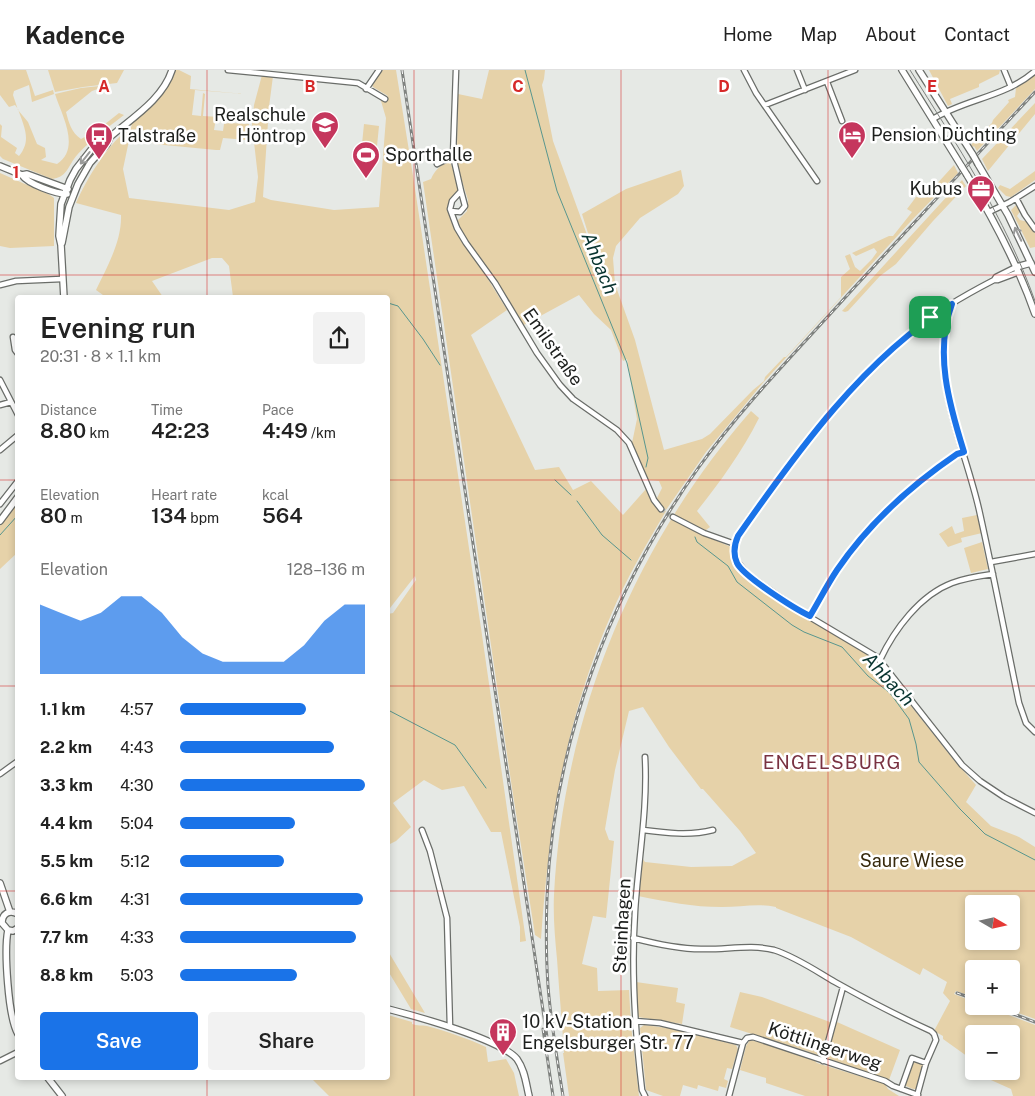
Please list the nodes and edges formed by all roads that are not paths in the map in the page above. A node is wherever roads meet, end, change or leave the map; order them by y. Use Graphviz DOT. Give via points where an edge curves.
graph roads {
  1 [pos="172,70"];
  2 [pos="228,70"];
  3 [pos="379,70"];
  4 [pos="456,70"];
  5 [pos="744,70"];
  6 [pos="797,70"];
  7 [pos="854,70"];
  8 [pos="902,70"];
  9 [pos="919,70"];
  10 [pos="1004,70"];
  11 [pos="1035,71"];
  12 [pos="827,82"];
  13 [pos="1011,88"];
  14 [pos="366,89"];
  15 [pos="805,90"];
  16 [pos="385,99"];
  17 [pos="765,105"];
  18 [pos="946,111"];
  19 [pos="933,119"];
  20 [pos="842,120"];
  21 [pos="110,137"];
  22 [pos="453,156"];
  23 [pos="437,164"];
  24 [pos="0,166"];
  25 [pos="22,175"];
  26 [pos="817,181"];
  27 [pos="1035,186"];
  28 [pos="67,187"];
  29 [pos="50,191"];
  30 [pos="461,191"];
  31 [pos="64,194"];
  32 [pos="73,194"];
  33 [pos="1018,201"];
  34 [pos="61,204"];
  35 [pos="1003,206"];
  36 [pos="451,211"];
  37 [pos="990,212"];
  38 [pos="1035,230"];
  39 [pos="61,245"];
  40 [pos="1032,263"];
  41 [pos="1018,269"];
  42 [pos="1035,272"];
  43 [pos="62,279"];
  44 [pos="0,286"];
  45 [pos="64,295"];
  46 [pos="952,304"];
  47 [pos="1035,314"];
  48 [pos="13,338"];
  49 [pos="15,350"];
  50 [pos="0,380"];
  51 [pos="11,402"];
  52 [pos="0,405"];
  53 [pos="15,409"];
  54 [pos="15,438"];
  55 [pos="0,450"];
  56 [pos="964,452"];
  57 [pos="15,485"];
  58 [pos="15,500"];
  59 [pos="0,504"];
  60 [pos="662,509"];
  61 [pos="673,517"];
  62 [pos="0,521"];
  63 [pos="735,544"];
  64 [pos="1035,554"];
  65 [pos="990,562"];
  66 [pos="993,574"];
  67 [pos="810,616"];
  68 [pos="880,660"];
  69 [pos="1035,732"];
  70 [pos="645,757"];
  71 [pos="15,763"];
  72 [pos="0,774"];
  73 [pos="1035,813"];
  74 [pos="422,830"];
  75 [pos="642,830"];
  76 [pos="713,830"];
  77 [pos="0,883"];
  78 [pos="10,912"];
  79 [pos="15,913"];
  80 [pos="15,929"];
  81 [pos="8,930"];
  82 [pos="633,938"];
  83 [pos="843,987"];
  84 [pos="390,1011"];
  85 [pos="635,1021"];
  86 [pos="15,1026"];
  87 [pos="450,1027"];
  88 [pos="743,1042"];
  89 [pos="15,1054"];
  90 [pos="0,1061"];
  91 [pos="823,1061"];
  92 [pos="926,1063"];
  93 [pos="50,1080"];
  94 [pos="901,1089"];
  95 [pos="62,1096"];
  96 [pos="529,1096"];
  97 [pos="645,1096"];
  98 [pos="729,1096"];
  99 [pos="918,1096"];
  1 -- 21 [label="street" via="159,94"];
  2 -- 14 [label="street" via="352,82"];
  3 -- 14 [label="street"];
  4 -- 22 [label="street"];
  5 -- 17 [label="street"];
  6 -- 15 [label="street"];
  7 -- 12 [label="street"];
  8 -- 19 [label="street"];
  9 -- 18 [label="street"];
  10 -- 13 [label="street"];
  11 -- 13 [label="street"];
  12 -- 15 [label="street"];
  12 -- 20 [label="street"];
  13 -- 18 [label="street"];
  14 -- 16 [label="street"];
  15 -- 17 [label="street"];
  17 -- 26 [label="street"];
  18 -- 19 [label="street"];
  18 -- 35 [label="street, bridge"];
  19 -- 37 [label="street, bridge"];
  21 -- 28 [label="street, one-way" via="91,150"];
  21 -- 32 [label="street" via="90,163"];
  22 -- 23 [label="street"];
  22 -- 30 [label="street"];
  24 -- 25 [label="street"];
  25 -- 28 [label="street"];
  25 -- 29 [label="street" via="25,180"];
  27 -- 33 [label="street"];
  28 -- 31 [label="street"];
  28 -- 32 [label="street"];
  29 -- 31 [label="street"];
  29 -- 34 [label="street"];
  30 -- 36 [label="street" via="452,201"];
  30 -- 36 [label="street" via="465,201 463,209"];
  31 -- 32 [label="street"];
  31 -- 34 [label="street"];
  32 -- 39 [label="street"];
  33 -- 35 [label="street"];
  33 -- 38 [label="street"];
  34 -- 39 [label="street"];
  35 -- 37 [label="street"];
  40 -- 35 [label="street, one-way"];
  36 -- 60 [label="street, Emilstraße" via="457,228 548,370 573,399 617,430 628,443 654,500"];
  37 -- 41 [label="street"];
  39 -- 43 [label="street"];
  40 -- 41 [label="street"];
  40 -- 42 [label="street"];
  41 -- 46 [label="street" via="996,277"];
  41 -- 47 [label="street"];
  43 -- 44 [label="street" via="16,281"];
  43 -- 45 [label="street"];
  46 -- 56 [label="street" via="944,333 944,361 952,412"];
  46 -- 63 [label="street" via="913,330 857,385 784,472"];
  48 -- 49 [label="street"];
  50 -- 51 [label="street"];
  51 -- 52 [label="street"];
  51 -- 53 [label="street"];
  54 -- 55 [label="street"];
  56 -- 65 [label="street"];
  56 -- 67 [label="street" via="920,480 876,522 836,571"];
  57 -- 59 [label="street"];
  58 -- 62 [label="street"];
  61 -- 63 [label="street"];
  63 -- 67 [label="street" via="736,560 747,574"];
  64 -- 65 [label="street"];
  65 -- 66 [label="street"];
  66 -- 68 [label="street" via="957,581 936,591 915,608"];
  66 -- 69 [label="street" via="1019,703 1026,723"];
  67 -- 68 [label="street"];
  68 -- 73 [label="street" via="962,765 1004,798"];
  70 -- 75 [label="street, Steinhagen" via="646,799"];
  71 -- 72 [label="street"];
  74 -- 87 [label="street" via="447,918"];
  75 -- 76 [label="street" via="688,834"];
  75 -- 82 [label="street, Steinhagen"];
  77 -- 78 [label="street"];
  78 -- 79 [label="street"];
  78 -- 81 [label="street" via="2,920"];
  80 -- 81 [label="street"];
  81 -- 86 [label="street" via="10,1014"];
  82 -- 83 [label="street" via="684,948 768,949 792,958"];
  82 -- 85 [label="street, Steinhagen"];
  83 -- 91 [label="street"];
  83 -- 92 [label="street" via="931,1031 936,1040"];
  84 -- 87 [label="street"];
  85 -- 88 [label="street, Köttlingerweg" via="660,1023"];
  85 -- 97 [label="street, Steinhagen"];
  87 -- 96 [label="street" via="512,1054 523,1070"];
  88 -- 91 [label="street, Köttlingerweg" via="753,1037"];
  88 -- 98 [label="street"];
  89 -- 90 [label="street"];
  91 -- 94 [label="street, Köttlingerweg" via="889,1082"];
  92 -- 94 [label="street" via="912,1058"];
  92 -- 99 [label="street"];
  93 -- 95 [label="street"];
  94 -- 99 [label="street, Köttlingerweg"];
}
